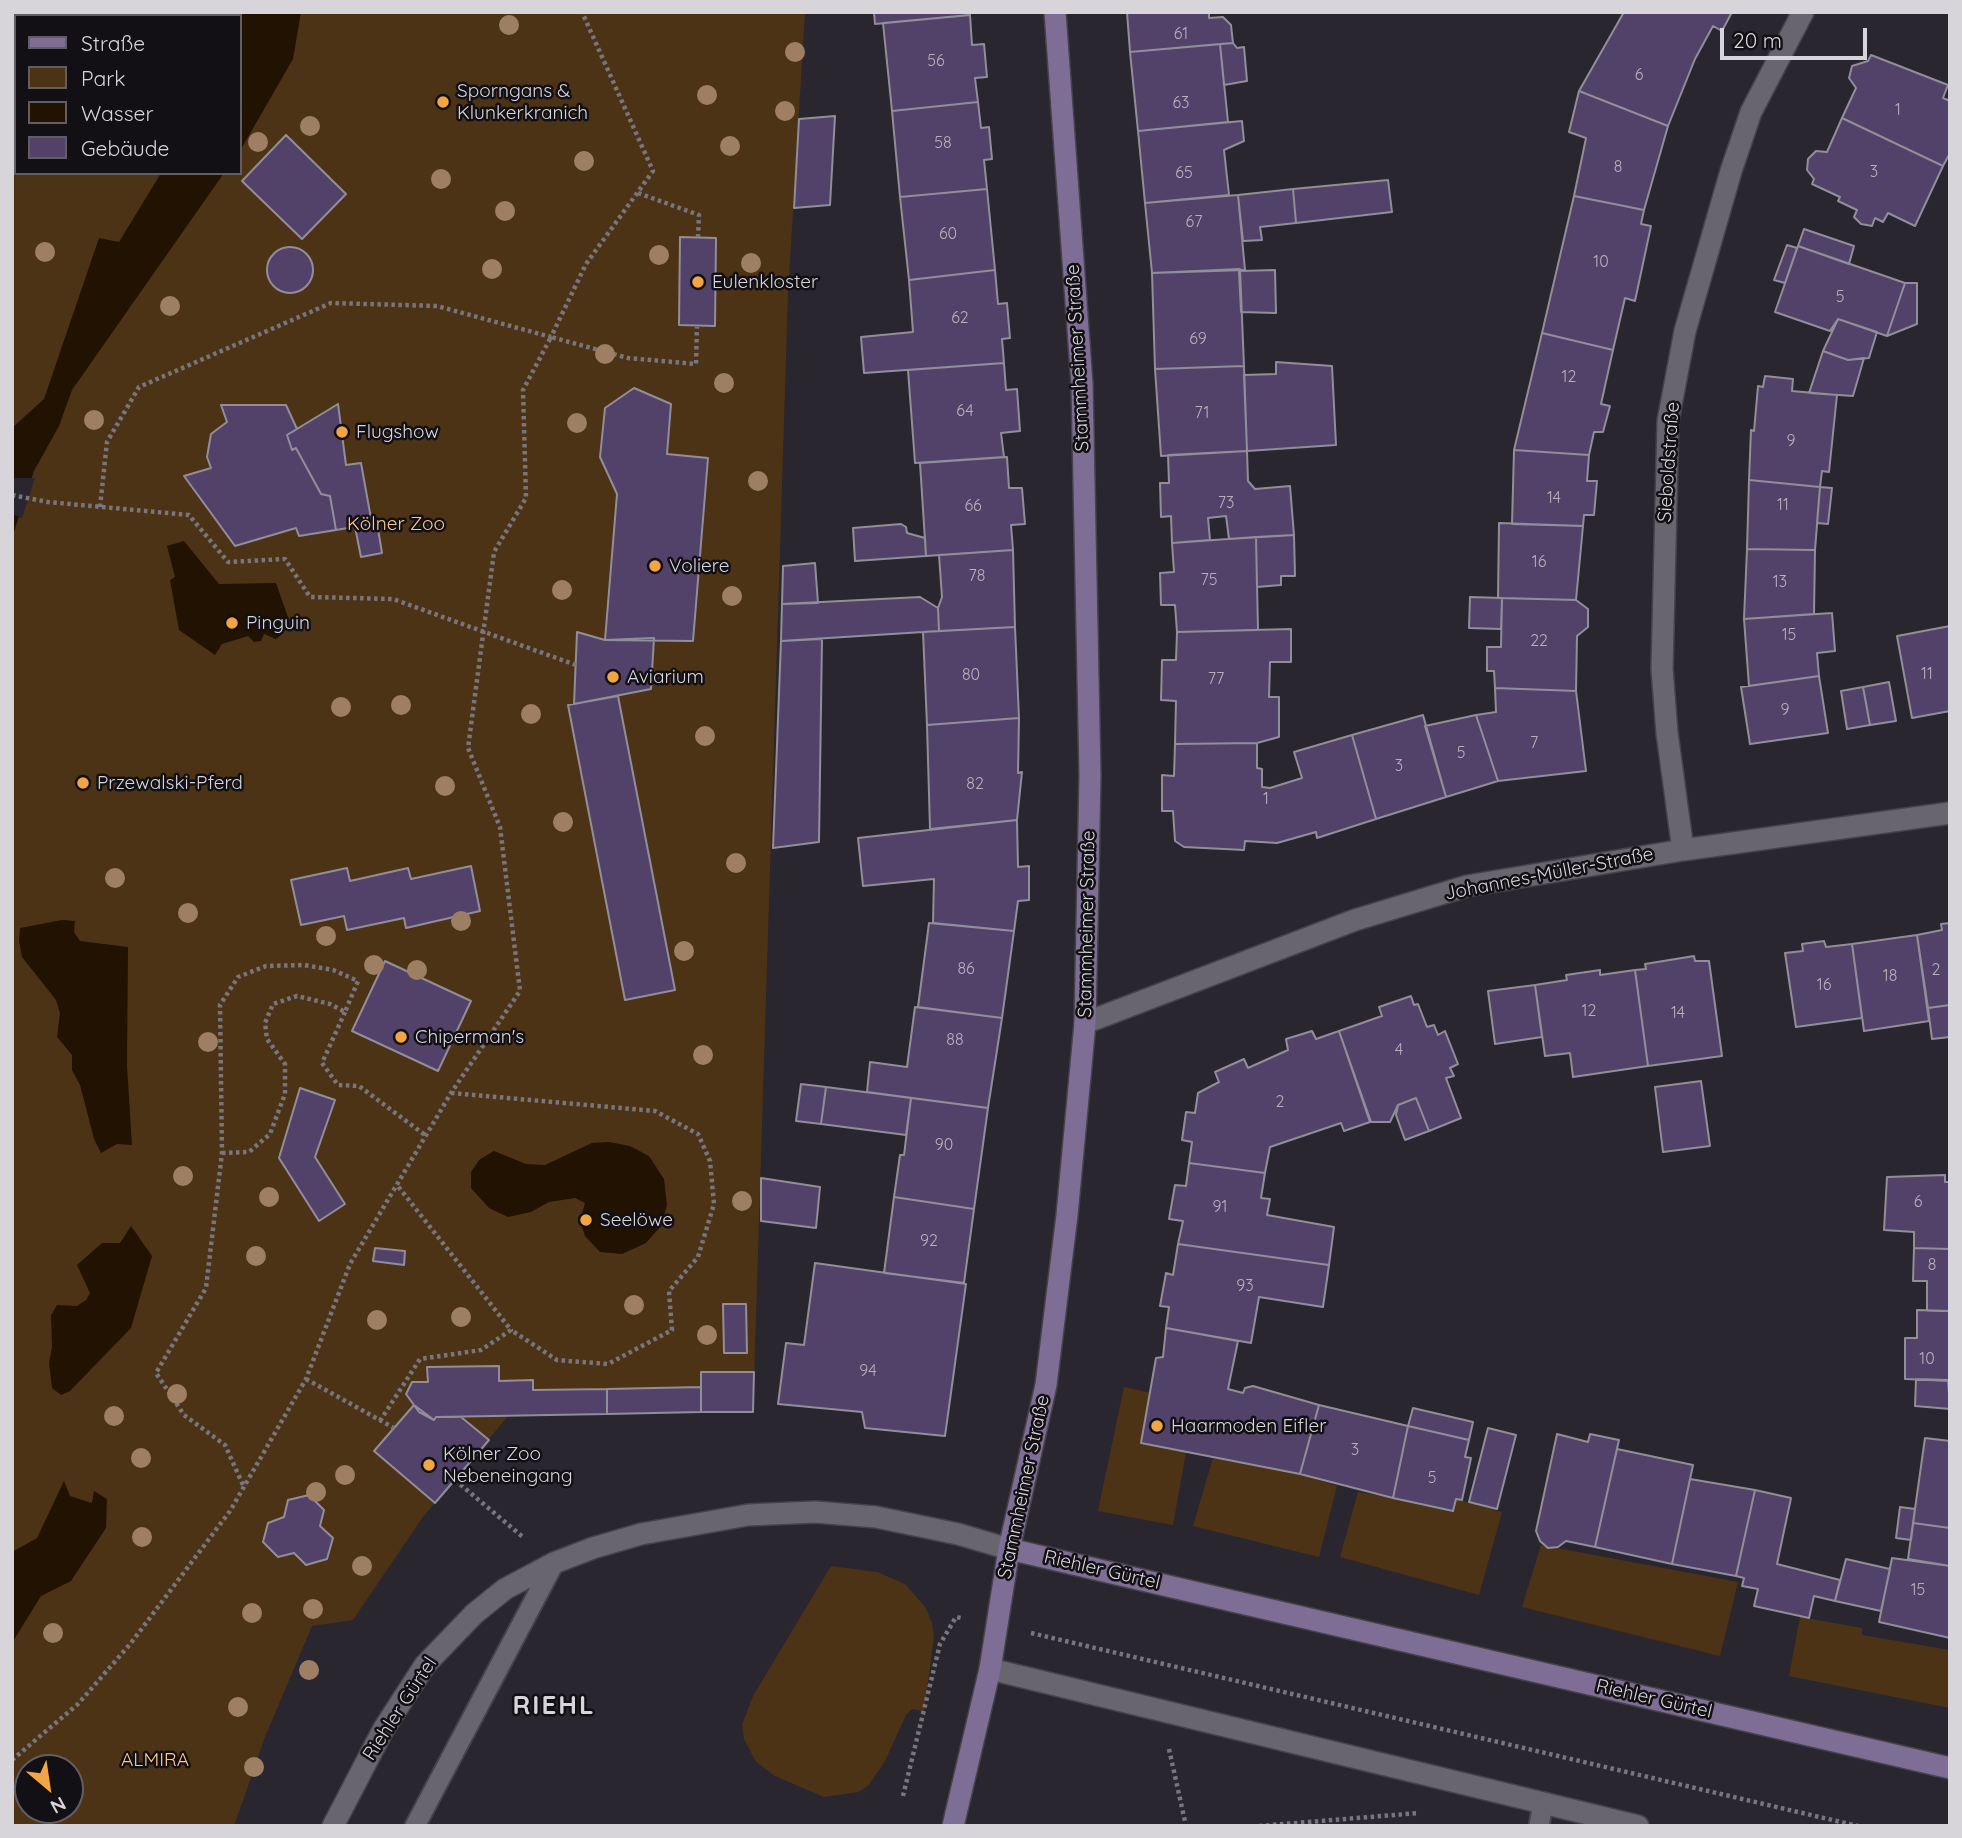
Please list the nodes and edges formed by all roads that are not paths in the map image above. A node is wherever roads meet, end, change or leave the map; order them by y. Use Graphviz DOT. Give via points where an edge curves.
graph roads {
  1 [pos="1055,12"];
  2 [pos="1803,12"];
  3 [pos="1950,813"];
  4 [pos="1682,850"];
  5 [pos="1084,1023"];
  6 [pos="1009,1549"];
  7 [pos="554,1563"];
  8 [pos="990,1669"];
  9 [pos="1950,1768"];
  10 [pos="1544,1803"];
  11 [pos="333,1826"];
  12 [pos="415,1826"];
  13 [pos="954,1826"];
  14 [pos="1539,1826"];
  15 [pos="1638,1826"];
  1 -- 5 [label="street, Stammheimer Straße" via="1082,384 1090,775"];
  2 -- 4 [label="street, Sieboldstraße" via="1751,112 1731,171 1685,331 1668,421 1662,669"];
  3 -- 4 [label="street, Johannes-Müller-Straße"];
  4 -- 5 [label="street, Johannes-Müller-Straße" via="1467,886 1420,899"];
  5 -- 6 [label="street, Stammheimer Straße" via="1051,1354"];
  6 -- 7 [label="street, Riehler Gürtel" via="876,1517 815,1512 748,1515 641,1534"];
  6 -- 8 [label="street, Stammheimer Straße"];
  6 -- 9 [label="street, Riehler Gürtel"];
  7 -- 11 [label="street, Riehler Gürtel" via="505,1589 425,1665 383,1730"];
  7 -- 12 [label="lane"];
  8 -- 10 [label="street"];
  8 -- 13 [label="street, Stammheimer Straße"];
  10 -- 14 [label="lane"];
  10 -- 15 [label="street"];
}
